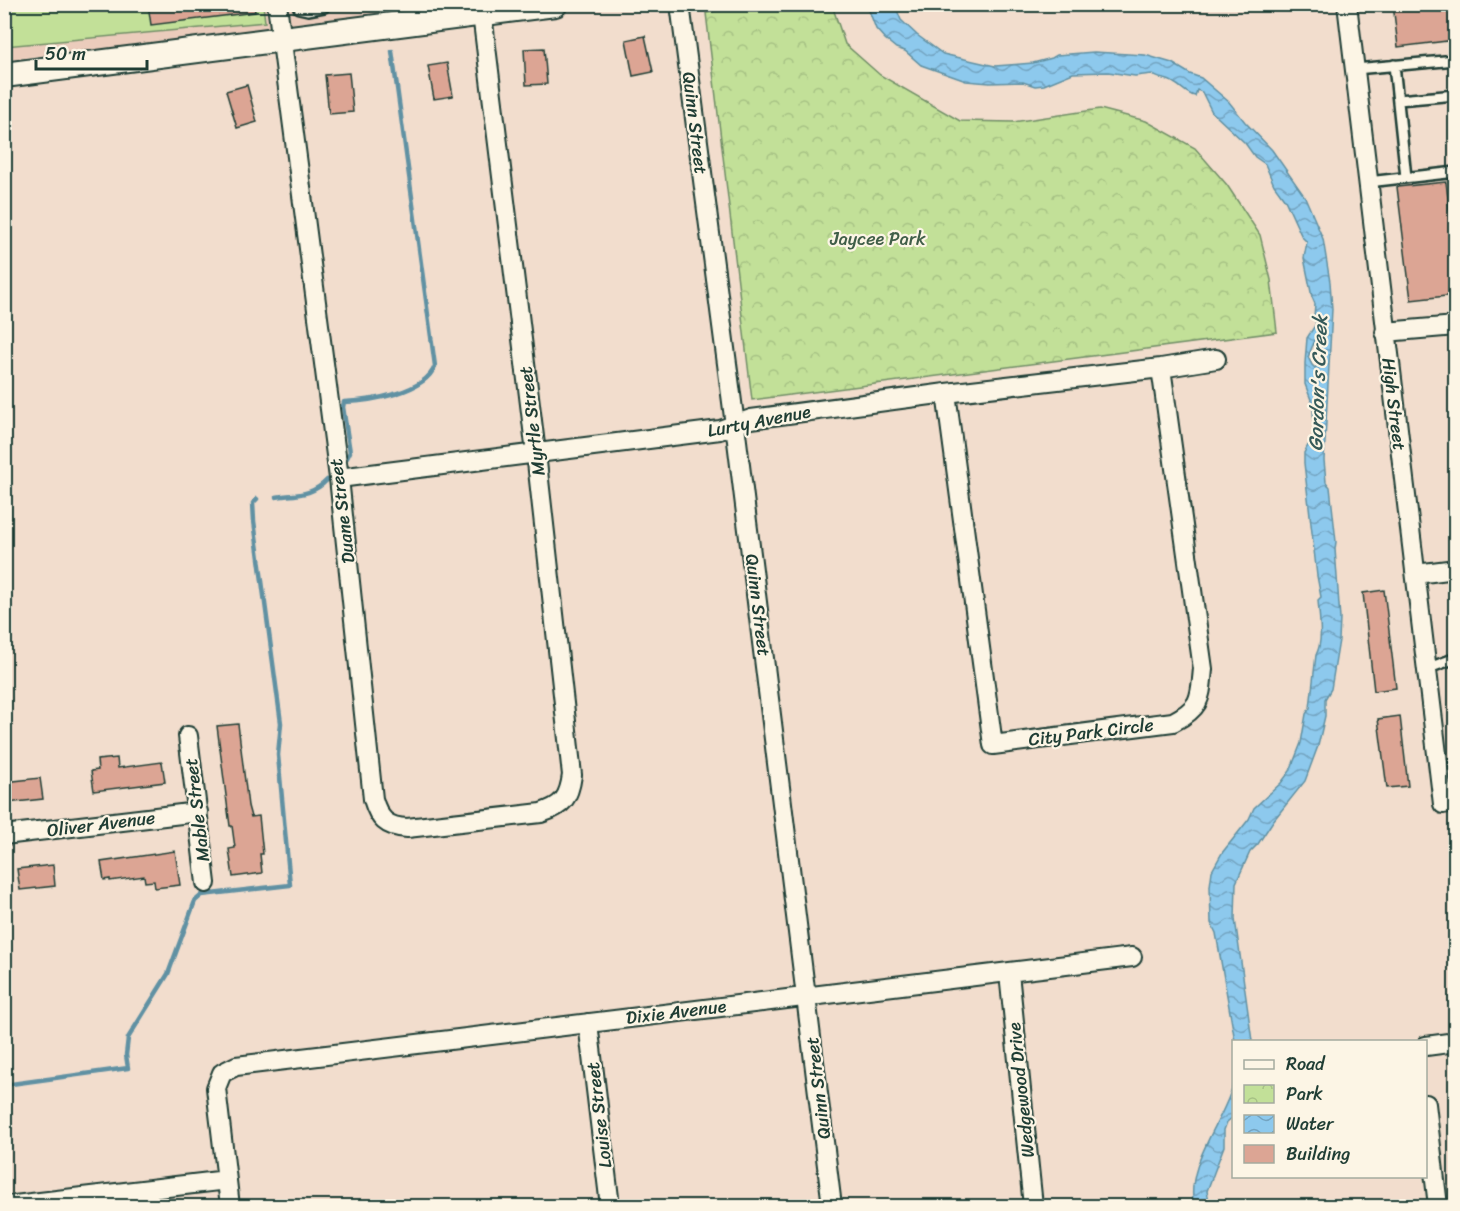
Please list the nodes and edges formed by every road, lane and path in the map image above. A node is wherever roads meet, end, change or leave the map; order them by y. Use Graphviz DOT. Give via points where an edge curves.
graph roads {
  1 [pos="277,4"];
  2 [pos="298,4"];
  3 [pos="555,4"];
  4 [pos="680,4"];
  5 [pos="1347,4"];
  6 [pos="324,7"];
  7 [pos="482,9"];
  8 [pos="282,40"];
  9 [pos="1455,60"];
  10 [pos="1394,65"];
  11 [pos="1354,69"];
  12 [pos="4,75"];
  13 [pos="1455,95"];
  14 [pos="1398,100"];
  15 [pos="1455,172"];
  16 [pos="1406,177"];
  17 [pos="1368,182"];
  18 [pos="1455,326"];
  19 [pos="1385,332"];
  20 [pos="1216,359"];
  21 [pos="1161,368"];
  22 [pos="946,393"];
  23 [pos="735,425"];
  24 [pos="536,453"];
  25 [pos="339,478"];
  26 [pos="4,510"];
  27 [pos="4,518"];
  28 [pos="1455,569"];
  29 [pos="1416,574"];
  30 [pos="1455,658"];
  31 [pos="1426,669"];
  32 [pos="188,736"];
  33 [pos="1449,803"];
  34 [pos="198,812"];
  35 [pos="541,813"];
  36 [pos="4,835"];
  37 [pos="206,883"];
  38 [pos="1132,957"];
  39 [pos="1010,973"];
  40 [pos="807,997"];
  41 [pos="588,1023"];
  42 [pos="1455,1042"];
  43 [pos="1427,1046"];
  44 [pos="1427,1120"];
  45 [pos="227,1180"];
  46 [pos="6,1206"];
  47 [pos="230,1206"];
  48 [pos="610,1206"];
  49 [pos="832,1206"];
  50 [pos="1034,1206"];
  51 [pos="1438,1206"];
  1 -- 8 [label="street, Duane Street"];
  2 -- 6 [label="lane" via="298,8 308,10"];
  3 -- 7 [label="main road"];
  4 -- 23 [label="street, Quinn Street"];
  5 -- 11 [label="street, High Street"];
  7 -- 8 [label="main road"];
  7 -- 24 [label="street, Myrtle Street"];
  8 -- 12 [label="main road"];
  8 -- 25 [label="street, Duane Street"];
  9 -- 10 [label="lane"];
  10 -- 11 [label="lane"];
  10 -- 14 [label="lane"];
  11 -- 17 [label="street, High Street"];
  13 -- 14 [label="lane"];
  14 -- 16 [label="lane"];
  15 -- 16 [label="lane"];
  16 -- 17 [label="lane"];
  17 -- 19 [label="street, High Street"];
  18 -- 19 [label="street"];
  19 -- 29 [label="street, High Street"];
  20 -- 21 [label="street, Lurty Avenue"];
  21 -- 22 [label="street, Lurty Avenue"];
  21 -- 22 [label="street, City Park Circle" via="1203,669 1201,697 1190,713 1173,722 993,745"];
  22 -- 23 [label="street, Lurty Avenue" via="751,419"];
  23 -- 24 [label="street, Lurty Avenue"];
  23 -- 40 [label="street, Quinn Street"];
  24 -- 25 [label="street, Lurty Avenue"];
  24 -- 35 [label="street, Myrtle Street" via="572,775 563,802"];
  25 -- 35 [label="street, Duane Street" via="378,813 394,828"];
  26 -- 27 [label="lane"];
  28 -- 29 [label="street"];
  29 -- 31 [label="street, High Street"];
  30 -- 31 [label="lane"];
  31 -- 33 [label="street, High Street"];
  32 -- 34 [label="street, Mable Street"];
  34 -- 36 [label="street, Oliver Avenue"];
  34 -- 37 [label="street, Mable Street"];
  38 -- 39 [label="street, Dixie Avenue"];
  39 -- 40 [label="street, Dixie Avenue"];
  39 -- 50 [label="street, Wedgewood Drive"];
  40 -- 41 [label="street, Dixie Avenue"];
  40 -- 49 [label="street, Quinn Street"];
  41 -- 45 [label="street, Dixie Avenue" via="236,1066 222,1072 216,1088"];
  41 -- 48 [label="street, Louise Street"];
  42 -- 43 [label="street"];
  44 -- 51 [label="street"];
  45 -- 46 [label="street"];
  45 -- 47 [label="street"];
}
